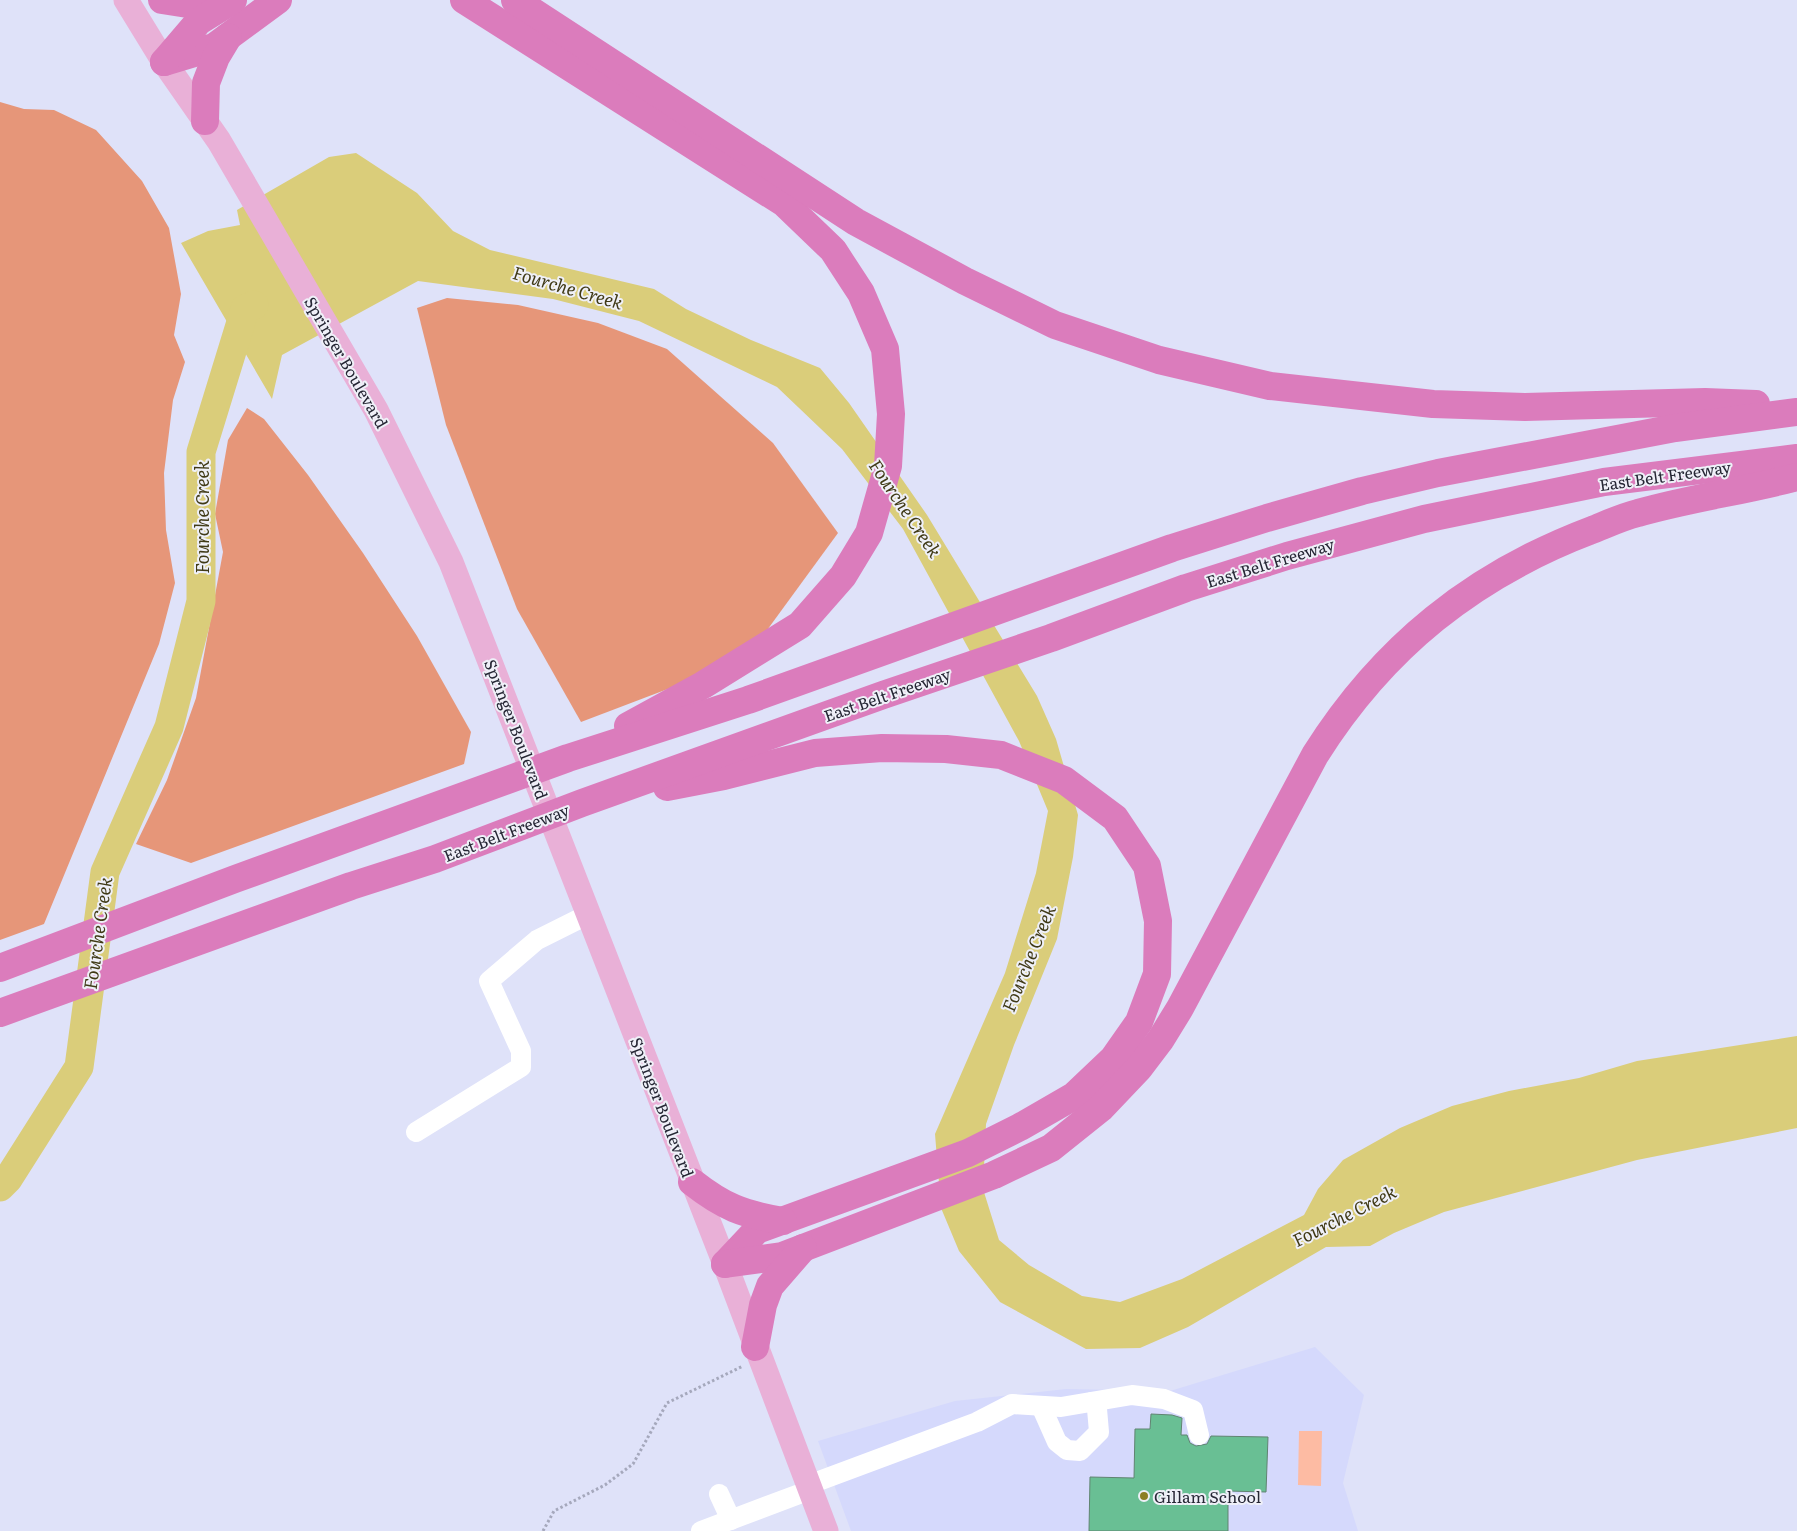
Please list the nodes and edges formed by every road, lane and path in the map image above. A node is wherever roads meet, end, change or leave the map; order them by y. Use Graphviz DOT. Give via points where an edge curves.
graph roads {
  1 [pos="126,0"];
  2 [pos="162,0"];
  3 [pos="278,0"];
  4 [pos="464,0"];
  5 [pos="515,0"];
  6 [pos="230,2"];
  7 [pos="228,37"];
  8 [pos="164,62"];
  9 [pos="212,131"];
  10 [pos="1797,405"];
  11 [pos="1797,412"];
  12 [pos="1797,458"];
  13 [pos="1797,477"];
  14 [pos="568,758"];
  15 [pos="582,803"];
  16 [pos="589,914"];
  17 [pos="0,968"];
  18 [pos="0,1013"];
  19 [pos="416,1132"];
  20 [pos="692,1182"];
  21 [pos="783,1221"];
  22 [pos="804,1247"];
  23 [pos="725,1264"];
  24 [pos="757,1352"];
  25 [pos="1092,1402"];
  26 [pos="1040,1406"];
  27 [pos="1200,1435"];
  28 [pos="809,1488"];
  29 [pos="719,1494"];
  30 [pos="731,1520"];
  31 [pos="543,1531"];
  32 [pos="701,1531"];
  33 [pos="826,1531"];
  1 -- 8 [label="main road, Springer Boulevard"];
  2 -- 6 [label="highway" via="194,5"];
  3 -- 7 [label="highway"];
  4 -- 14 [label="highway" via="784,203 833,250 861,293 885,349 891,414 888,466 869,532 843,576 800,625 703,685"];
  5 -- 10 [label="highway" via="856,222 1055,325 1160,360 1270,386 1432,404 1525,407 1705,402"];
  6 -- 8 [label="highway" via="199,21"];
  7 -- 8 [label="highway" via="214,47"];
  7 -- 9 [label="highway" via="206,84"];
  8 -- 9 [label="main road, Springer Boulevard"];
  9 -- 16 [label="main road, Springer Boulevard" via="376,410 451,562"];
  11 -- 14 [label="highway" via="1675,428 1438,473 1362,491 1172,548 748,700"];
  12 -- 15 [label="highway, East Belt Freeway" via="1604,482 1424,519 1339,541 1186,588"];
  13 -- 22 [label="highway" via="1637,513 1523,559 1454,604 1391,657 1338,719 1180,1008 1139,1068 1101,1108 1051,1148 994,1175"];
  14 -- 17 [label="highway"];
  15 -- 18 [label="highway, East Belt Freeway"];
  15 -- 21 [label="highway" via="724,776 815,753 882,748 946,749 1001,755 1064,780 1115,818 1147,866 1158,921 1157,974 1140,1022 1112,1059 1074,1096 968,1153"];
  16 -- 19 [label="street" via="537,940 489,981 521,1051 521,1067"];
  16 -- 20 [label="main road, Springer Boulevard"];
  20 -- 21 [label="highway" via="718,1202 750,1216"];
  20 -- 23 [label="main road, Springer Boulevard"];
  21 -- 23 [label="highway" via="757,1230"];
  22 -- 23 [label="highway" via="782,1256"];
  22 -- 24 [label="highway" via="770,1286 763,1305"];
  23 -- 24 [label="main road, Springer Boulevard"];
  24 -- 28 [label="main road, Springer Boulevard"];
  24 -- 31 [label="path" via="667,1403 633,1464 605,1485 554,1511"];
  25 -- 26 [label="street" via="1062,1407"];
  25 -- 26 [label="street" via="1097,1409 1099,1432 1080,1451 1067,1450 1057,1442"];
  25 -- 27 [label="street" via="1132,1396 1164,1399 1193,1410"];
  26 -- 28 [label="street" via="1012,1404 977,1422"];
  28 -- 30 [label="street"];
  28 -- 33 [label="main road, Springer Boulevard"];
  29 -- 30 [label="street"];
  30 -- 32 [label="street"];
}
